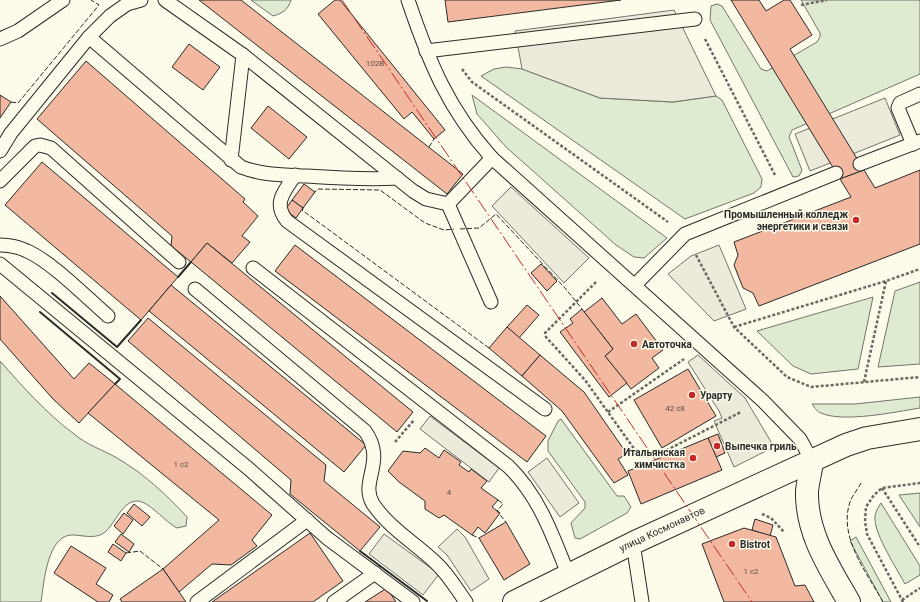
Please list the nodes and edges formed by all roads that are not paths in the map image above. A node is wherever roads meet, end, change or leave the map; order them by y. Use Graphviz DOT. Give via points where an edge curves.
graph roads {
  1 [pos="63,0"];
  2 [pos="141,0"];
  3 [pos="165,0"];
  4 [pos="408,0"];
  5 [pos="695,18"];
  6 [pos="89,37"];
  7 [pos="0,39"];
  8 [pos="426,51"];
  9 [pos="243,55"];
  10 [pos="920,94"];
  11 [pos="917,142"];
  12 [pos="0,151"];
  13 [pos="492,158"];
  14 [pos="231,160"];
  15 [pos="860,164"];
  16 [pos="836,173"];
  17 [pos="295,175"];
  18 [pos="397,178"];
  19 [pos="0,182"];
  20 [pos="448,204"];
  21 [pos="0,245"];
  22 [pos="179,262"];
  23 [pos="0,264"];
  24 [pos="253,268"];
  25 [pos="635,285"];
  26 [pos="195,289"];
  27 [pos="491,302"];
  28 [pos="108,316"];
  29 [pos="545,409"];
  30 [pos="920,429"];
  31 [pos="812,461"];
  32 [pos="307,520"];
  33 [pos="633,543"];
  34 [pos="375,573"];
  35 [pos="568,574"];
  36 [pos="197,602"];
  37 [pos="334,602"];
  38 [pos="414,602"];
  39 [pos="466,602"];
  40 [pos="514,602"];
  41 [pos="642,602"];
  42 [pos="848,602"];
  1 -- 7 [label="lane" via="18,31"];
  2 -- 6 [label="lane" via="127,4 110,16"];
  3 -- 9 [label="lane"];
  4 -- 8 [label="lane"];
  5 -- 8 [label="lane"];
  6 -- 12 [label="lane" via="11,133"];
  6 -- 14 [label="lane"];
  8 -- 13 [label="lane" via="453,108 472,136"];
  9 -- 14 [label="lane"];
  9 -- 18 [label="lane"];
  10 -- 11 [label="lane" via="900,103 898,108"];
  11 -- 15 [label="lane"];
  13 -- 20 [label="lane"];
  13 -- 25 [label="lane"];
  14 -- 17 [label="lane" via="241,168 254,172"];
  16 -- 25 [label="lane" via="684,234"];
  17 -- 18 [label="lane" via="369,180"];
  17 -- 29 [label="lane" via="280,199 280,213 287,221"];
  18 -- 20 [label="lane" via="426,199"];
  19 -- 22 [label="lane" via="35,146 51,148"];
  20 -- 27 [label="lane"];
  21 -- 28 [label="lane" via="10,245 28,251"];
  23 -- 32 [label="lane" via="249,469"];
  24 -- 35 [label="lane" via="508,466 521,480 542,512"];
  25 -- 31 [label="lane" via="763,400 800,439"];
  26 -- 39 [label="lane" via="365,431 374,446 374,464 368,493 373,504 392,527 444,571"];
  30 -- 31 [label="main road, улица Космонавтов" via="867,438"];
  31 -- 33 [label="main road, улица Космонавтов"];
  31 -- 42 [label="main road" via="808,491 811,526 816,542"];
  32 -- 34 [label="lane"];
  32 -- 36 [label="lane"];
  33 -- 35 [label="main road, улица Космонавтов"];
  33 -- 41 [label="lane"];
  34 -- 37 [label="lane"];
  34 -- 38 [label="lane"];
  35 -- 40 [label="main road, улица Космонавтов"];
}
